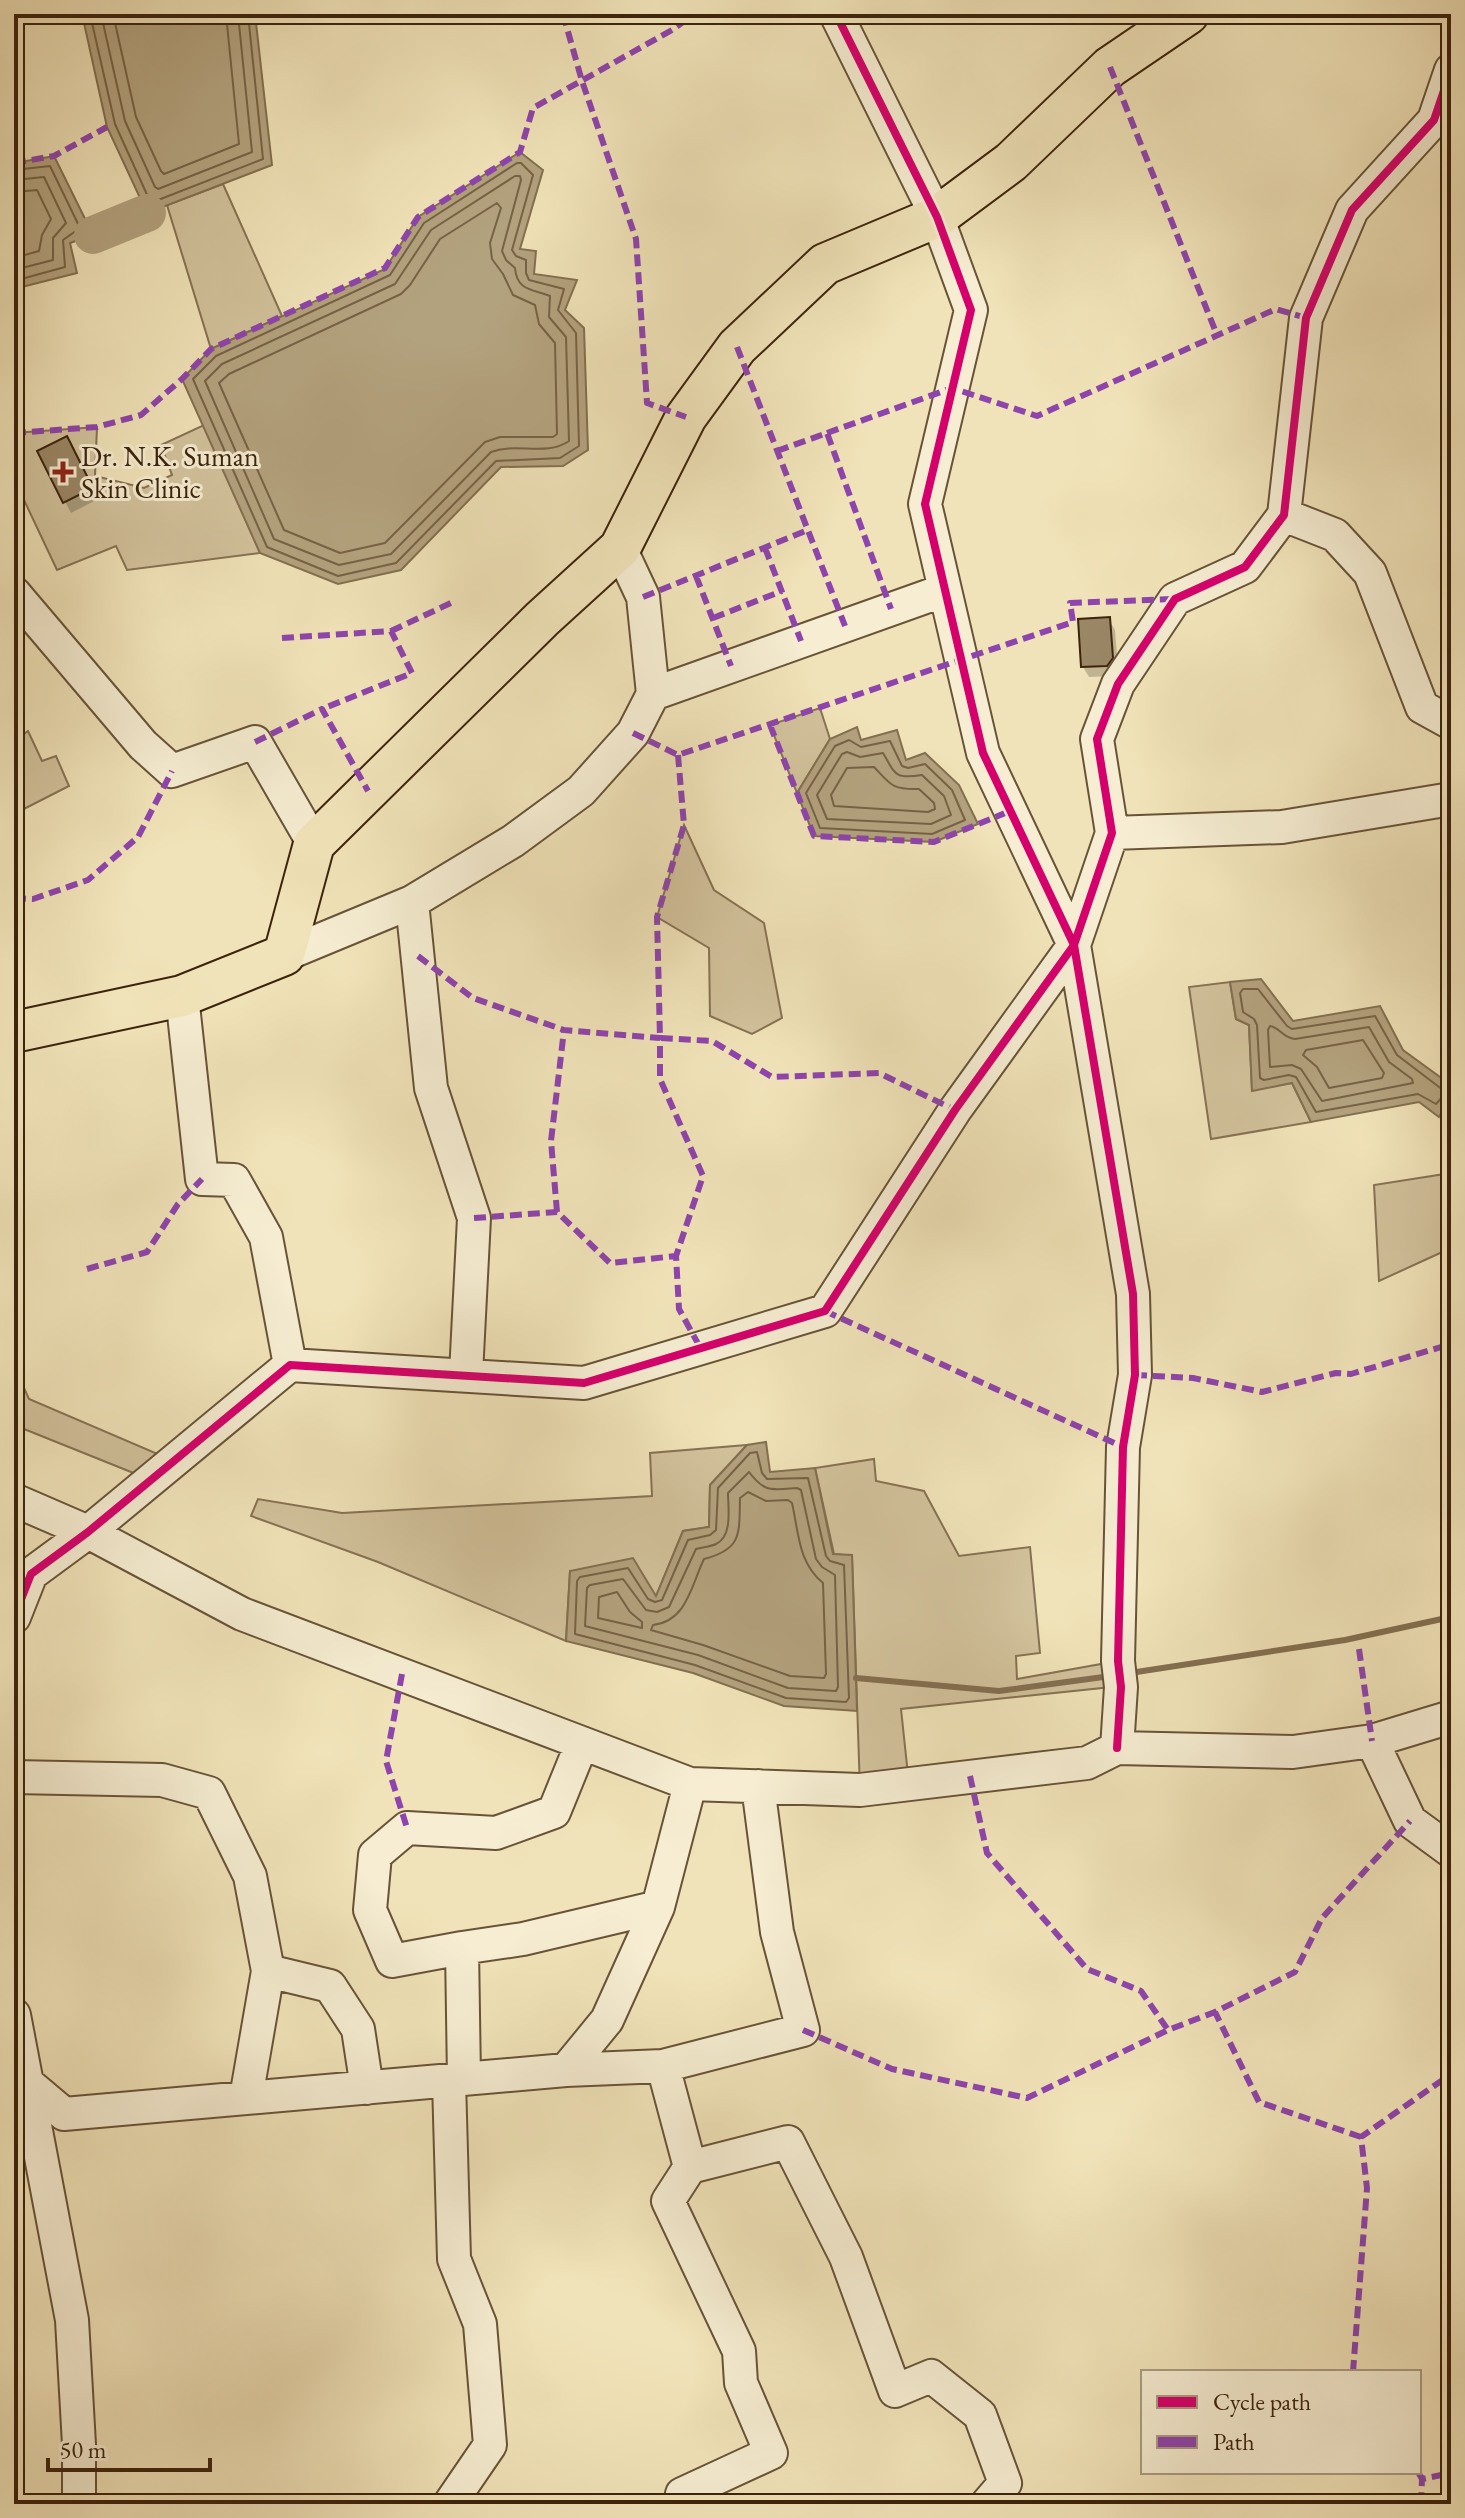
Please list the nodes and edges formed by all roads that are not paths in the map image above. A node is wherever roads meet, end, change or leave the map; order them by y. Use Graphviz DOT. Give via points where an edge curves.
graph roads {
  1 [pos="1188,14"];
  2 [pos="838,15"];
  3 [pos="1451,70"];
  4 [pos="1442,125"];
  5 [pos="937,217"];
  6 [pos="1284,515"];
  7 [pos="620,548"];
  8 [pos="945,590"];
  9 [pos="14,593"];
  10 [pos="653,694"];
  11 [pos="1451,723"];
  12 [pos="1451,799"];
  13 [pos="1112,833"];
  14 [pos="314,844"];
  15 [pos="412,902"];
  16 [pos="1074,945"];
  17 [pos="284,955"];
  18 [pos="182,996"];
  19 [pos="14,1032"];
  20 [pos="290,1365"];
  21 [pos="466,1374"];
  22 [pos="14,1500"];
  23 [pos="88,1532"];
  24 [pos="14,1617"];
  25 [pos="1451,1717"];
  26 [pos="1372,1741"];
  27 [pos="582,1743"];
  28 [pos="1117,1748"];
  29 [pos="14,1777"];
  30 [pos="690,1784"];
  31 [pos="758,1786"];
  32 [pos="1451,1851"];
  33 [pos="658,1907"];
  34 [pos="462,1948"];
  35 [pos="268,1971"];
  36 [pos="14,2015"];
  37 [pos="663,2066"];
  38 [pos="566,2070"];
  39 [pos="456,2080"];
  40 [pos="20,2082"];
  41 [pos="367,2088"];
  42 [pos="246,2098"];
  43 [pos="690,2167"];
  44 [pos="451,2502"];
  45 [pos="79,2504"];
  46 [pos="680,2504"];
  47 [pos="987,2504"];
  1 -- 5 [label="main road" via="1110,67 1011,162"];
  2 -- 5 [label="street"];
  3 -- 4 [label="street"];
  4 -- 6 [label="street" via="1352,210 1306,318"];
  5 -- 7 [label="main road" via="825,264 737,347 686,417"];
  5 -- 8 [label="street" via="971,310 925,504"];
  6 -- 11 [label="street" via="1335,535 1370,573 1422,707"];
  6 -- 13 [label="street" via="1245,567 1175,599 1118,684 1097,739"];
  7 -- 10 [label="street" via="643,597"];
  7 -- 14 [label="main road"];
  8 -- 10 [label="street"];
  8 -- 16 [label="street" via="983,753"];
  9 -- 14 [label="street" via="143,745 172,771 255,742"];
  10 -- 15 [label="street" via="633,733 581,791 513,841"];
  12 -- 13 [label="street" via="1282,827"];
  13 -- 16 [label="street"];
  14 -- 17 [label="main road"];
  15 -- 17 [label="street"];
  15 -- 21 [label="street" via="431,1088 474,1218"];
  16 -- 21 [label="street" via="955,1110 825,1311 584,1383"];
  16 -- 28 [label="street" via="1133,1294 1135,1375 1123,1447"];
  17 -- 18 [label="main road"];
  18 -- 19 [label="main road"];
  18 -- 20 [label="street" via="202,1179 234,1180 266,1237"];
  20 -- 21 [label="street"];
  20 -- 23 [label="street"];
  22 -- 23 [label="street"];
  23 -- 24 [label="street" via="31,1574"];
  23 -- 27 [label="street" via="242,1614"];
  25 -- 26 [label="street"];
  26 -- 28 [label="street" via="1293,1752"];
  26 -- 32 [label="street" via="1410,1821"];
  27 -- 30 [label="street"];
  27 -- 34 [label="street" via="554,1812 496,1833 407,1828 375,1855 370,1910 392,1961"];
  28 -- 31 [label="street" via="1087,1763 860,1790"];
  29 -- 35 [label="street" via="162,1780 209,1793 250,1876"];
  30 -- 31 [label="street"];
  30 -- 33 [label="street"];
  31 -- 37 [label="street" via="777,1932 803,2030"];
  33 -- 34 [label="street"];
  33 -- 38 [label="street" via="607,2020"];
  34 -- 39 [label="street"];
  35 -- 41 [label="street" via="330,1986 358,2029"];
  35 -- 42 [label="street"];
  36 -- 40 [label="street"];
  37 -- 38 [label="street"];
  37 -- 43 [label="street"];
  38 -- 39 [label="street"];
  39 -- 41 [label="street"];
  39 -- 44 [label="street" via="454,2259 480,2324 490,2445"];
  40 -- 42 [label="street" via="64,2114"];
  40 -- 45 [label="street" via="72,2320"];
  41 -- 42 [label="street"];
  43 -- 46 [label="street" via="668,2201 739,2351 741,2383 771,2453 682,2494"];
  43 -- 47 [label="street" via="788,2142 846,2257 895,2391 931,2376 980,2415 1005,2483"];
}
